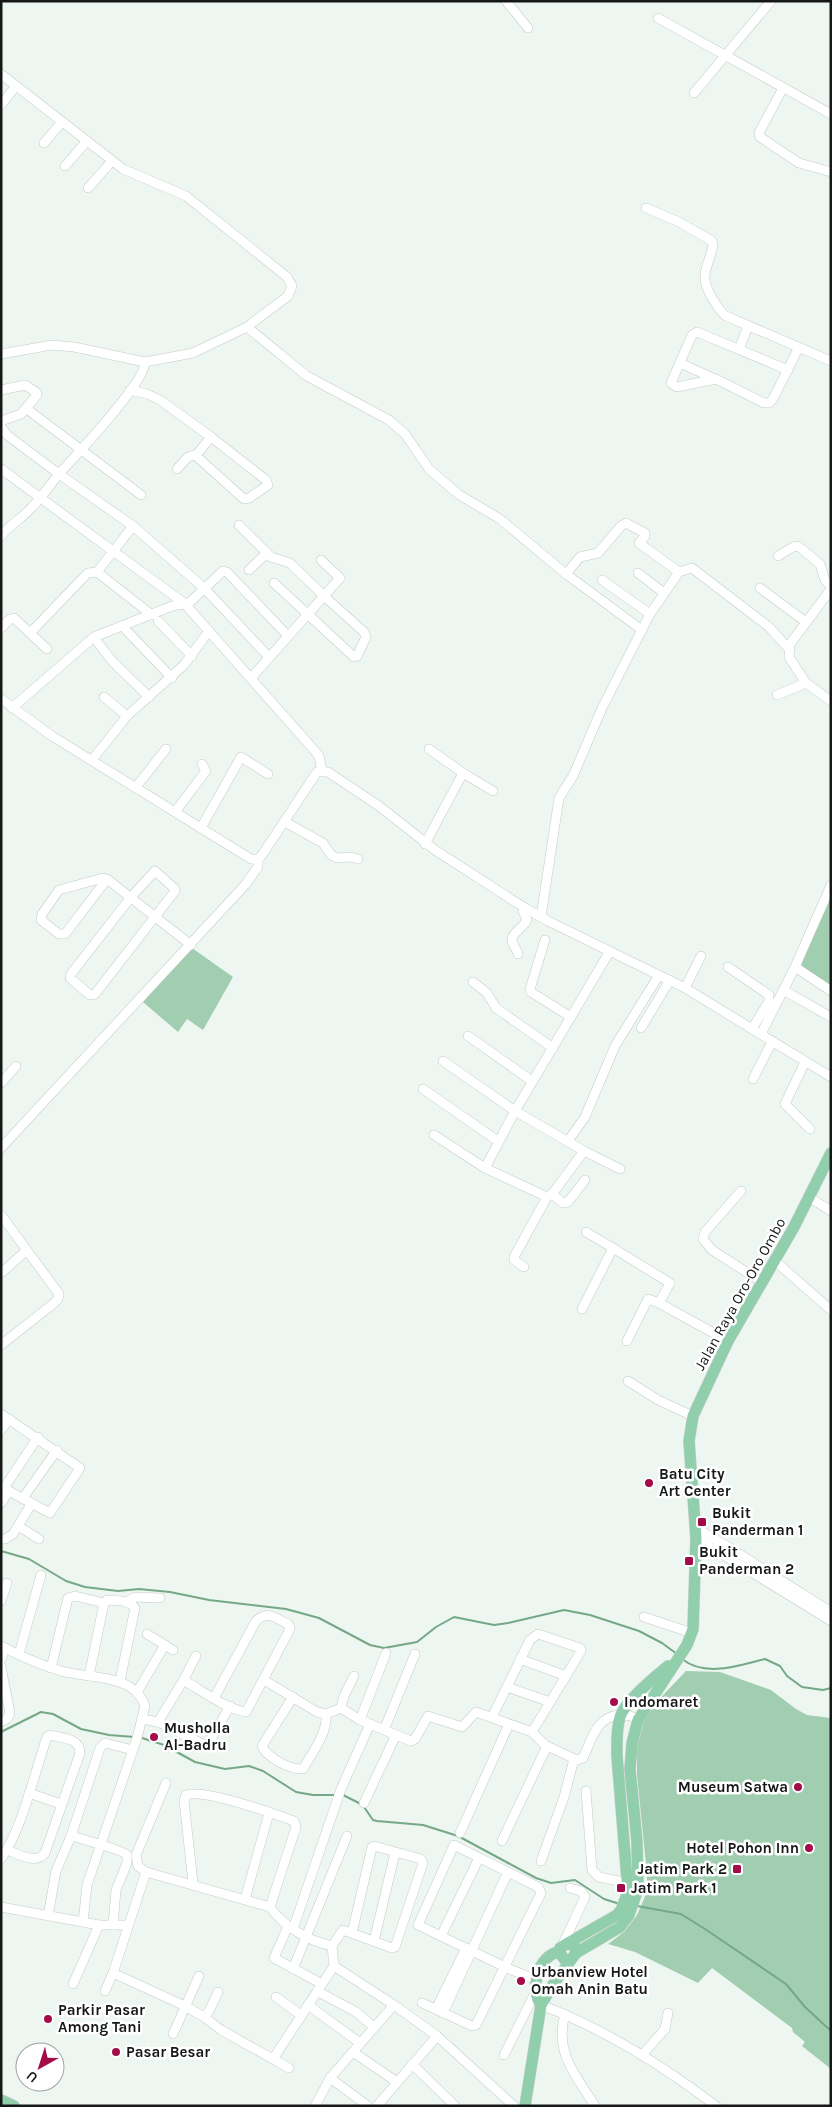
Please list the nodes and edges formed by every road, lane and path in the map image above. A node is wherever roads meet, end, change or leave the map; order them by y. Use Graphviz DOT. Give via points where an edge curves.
graph roads {
  1 [pos="506,1"];
  2 [pos="771,1"];
  3 [pos="658,18"];
  4 [pos="528,28"];
  5 [pos="724,56"];
  6 [pos="1,74"];
  7 [pos="16,86"];
  8 [pos="783,88"];
  9 [pos="694,93"];
  10 [pos="1,106"];
  11 [pos="831,114"];
  12 [pos="62,122"];
  13 [pos="87,141"];
  14 [pos="44,143"];
  15 [pos="112,161"];
  16 [pos="65,166"];
  17 [pos="831,172"];
  18 [pos="88,188"];
  19 [pos="646,208"];
  20 [pos="748,326"];
  21 [pos="247,327"];
  22 [pos="739,348"];
  23 [pos="798,349"];
  24 [pos="1,354"];
  25 [pos="831,361"];
  26 [pos="145,362"];
  27 [pos="680,363"];
  28 [pos="788,370"];
  29 [pos="716,379"];
  30 [pos="1,390"];
  31 [pos="130,390"];
  32 [pos="27,409"];
  33 [pos="1,421"];
  34 [pos="3,434"];
  35 [pos="212,437"];
  36 [pos="82,450"];
  37 [pos="195,455"];
  38 [pos="1,469"];
  39 [pos="177,469"];
  40 [pos="59,474"];
  41 [pos="141,495"];
  42 [pos="40,498"];
  43 [pos="133,526"];
  44 [pos="240,526"];
  45 [pos="2,533"];
  46 [pos="114,550"];
  47 [pos="267,553"];
  48 [pos="778,556"];
  49 [pos="321,560"];
  50 [pos="249,570"];
  51 [pos="97,572"];
  52 [pos="680,572"];
  53 [pos="566,574"];
  54 [pos="638,574"];
  55 [pos="602,580"];
  56 [pos="274,583"];
  57 [pos="204,588"];
  58 [pos="760,588"];
  59 [pos="831,588"];
  60 [pos="664,593"];
  61 [pos="324,596"];
  62 [pos="184,603"];
  63 [pos="309,614"];
  64 [pos="650,614"];
  65 [pos="155,618"];
  66 [pos="806,622"];
  67 [pos="1,628"];
  68 [pos="126,630"];
  69 [pos="642,630"];
  70 [pos="209,631"];
  71 [pos="31,632"];
  72 [pos="288,636"];
  73 [pos="98,643"];
  74 [pos="788,648"];
  75 [pos="47,649"];
  76 [pos="192,656"];
  77 [pos="269,657"];
  78 [pos="172,678"];
  79 [pos="251,678"];
  80 [pos="806,683"];
  81 [pos="777,695"];
  82 [pos="104,697"];
  83 [pos="149,697"];
  84 [pos="1,700"];
  85 [pos="831,701"];
  86 [pos="12,708"];
  87 [pos="127,716"];
  88 [pos="166,749"];
  89 [pos="429,749"];
  90 [pos="92,760"];
  91 [pos="202,764"];
  92 [pos="322,771"];
  93 [pos="462,773"];
  94 [pos="268,774"];
  95 [pos="136,787"];
  96 [pos="493,791"];
  97 [pos="175,812"];
  98 [pos="285,822"];
  99 [pos="201,828"];
  100 [pos="425,844"];
  101 [pos="258,859"];
  102 [pos="358,859"];
  103 [pos="107,879"];
  104 [pos="831,885"];
  105 [pos="131,897"];
  106 [pos="525,908"];
  107 [pos="156,917"];
  108 [pos="541,918"];
  109 [pos="545,940"];
  110 [pos="190,945"];
  111 [pos="610,952"];
  112 [pos="518,954"];
  113 [pos="701,956"];
  114 [pos="728,967"];
  115 [pos="795,967"];
  116 [pos="659,975"];
  117 [pos="670,980"];
  118 [pos="473,982"];
  119 [pos="685,988"];
  120 [pos="783,990"];
  121 [pos="831,991"];
  122 [pos="571,1017"];
  123 [pos="831,1017"];
  124 [pos="641,1028"];
  125 [pos="756,1032"];
  126 [pos="468,1036"];
  127 [pos="772,1042"];
  128 [pos="553,1048"];
  129 [pos="443,1062"];
  130 [pos="805,1062"];
  131 [pos="16,1066"];
  132 [pos="831,1077"];
  133 [pos="753,1079"];
  134 [pos="532,1082"];
  135 [pos="1,1083"];
  136 [pos="423,1089"];
  137 [pos="515,1111"];
  138 [pos="810,1129"];
  139 [pos="434,1135"];
  140 [pos="498,1141"];
  141 [pos="568,1141"];
  142 [pos="1,1148"];
  143 [pos="584,1150"];
  144 [pos="831,1153"];
  145 [pos="485,1168"];
  146 [pos="620,1169"];
  147 [pos="585,1180"];
  148 [pos="741,1191"];
  149 [pos="549,1196"];
  150 [pos="810,1198"];
  151 [pos="831,1211"];
  152 [pos="1,1215"];
  153 [pos="586,1232"];
  154 [pos="613,1248"];
  155 [pos="27,1250"];
  156 [pos="775,1262"];
  157 [pos="524,1267"];
  158 [pos="1,1273"];
  159 [pos="762,1282"];
  160 [pos="659,1303"];
  161 [pos="582,1309"];
  162 [pos="831,1310"];
  163 [pos="627,1341"];
  164 [pos="728,1341"];
  165 [pos="1,1345"];
  166 [pos="628,1381"];
  167 [pos="5,1416"];
  168 [pos="693,1416"];
  169 [pos="1,1430"];
  170 [pos="38,1437"];
  171 [pos="56,1450"];
  172 [pos="5,1488"];
  173 [pos="23,1498"];
  174 [pos="1,1503"];
  175 [pos="32,1503"];
  176 [pos="18,1526"];
  177 [pos="696,1533"];
  178 [pos="5,1539"];
  179 [pos="39,1539"];
  180 [pos="41,1575"];
  181 [pos="7,1583"];
  182 [pos="160,1598"];
  183 [pos="1,1601"];
  184 [pos="126,1602"];
  185 [pos="104,1603"];
  186 [pos="831,1612"];
  187 [pos="644,1617"];
  188 [pos="831,1621"];
  189 [pos="692,1633"];
  190 [pos="147,1634"];
  191 [pos="3,1647"];
  192 [pos="386,1652"];
  193 [pos="19,1654"];
  194 [pos="414,1654"];
  195 [pos="196,1656"];
  196 [pos="678,1657"];
  197 [pos="520,1659"];
  198 [pos="1,1660"];
  199 [pos="1,1667"];
  200 [pos="51,1668"];
  201 [pos="89,1676"];
  202 [pos="354,1676"];
  203 [pos="566,1676"];
  204 [pos="264,1680"];
  205 [pos="183,1681"];
  206 [pos="120,1682"];
  207 [pos="507,1687"];
  208 [pos="136,1692"];
  209 [pos="293,1697"];
  210 [pos="214,1698"];
  211 [pos="550,1702"];
  212 [pos="230,1706"];
  213 [pos="341,1708"];
  214 [pos="326,1714"];
  215 [pos="620,1715"];
  216 [pos="492,1717"];
  217 [pos="142,1719"];
  218 [pos="360,1720"];
  219 [pos="638,1720"];
  220 [pos="1,1722"];
  221 [pos="158,1722"];
  222 [pos="370,1724"];
  223 [pos="509,1724"];
  224 [pos="384,1730"];
  225 [pos="532,1732"];
  226 [pos="396,1735"];
  227 [pos="547,1746"];
  228 [pos="133,1750"];
  229 [pos="574,1759"];
  230 [pos="166,1783"];
  231 [pos="586,1791"];
  232 [pos="29,1793"];
  233 [pos="61,1804"];
  234 [pos="364,1804"];
  235 [pos="269,1813"];
  236 [pos="460,1834"];
  237 [pos="72,1836"];
  238 [pos="348,1836"];
  239 [pos="502,1841"];
  240 [pos="100,1846"];
  241 [pos="7,1850"];
  242 [pos="395,1853"];
  243 [pos="479,1858"];
  244 [pos="1,1859"];
  245 [pos="541,1861"];
  246 [pos="146,1872"];
  247 [pos="508,1872"];
  248 [pos="192,1883"];
  249 [pos="628,1883"];
  250 [pos="570,1888"];
  251 [pos="245,1899"];
  252 [pos="628,1906"];
  253 [pos="3,1907"];
  254 [pos="270,1907"];
  255 [pos="48,1916"];
  256 [pos="1,1918"];
  257 [pos="83,1922"];
  258 [pos="99,1925"];
  259 [pos="113,1925"];
  260 [pos="128,1925"];
  261 [pos="290,1927"];
  262 [pos="352,1933"];
  263 [pos="442,1936"];
  264 [pos="308,1937"];
  265 [pos="374,1941"];
  266 [pos="332,1946"];
  267 [pos="564,1946"];
  268 [pos="469,1950"];
  269 [pos="573,1957"];
  270 [pos="334,1966"];
  271 [pos="505,1968"];
  272 [pos="294,1969"];
  273 [pos="113,1973"];
  274 [pos="199,1976"];
  275 [pos="536,1980"];
  276 [pos="73,1984"];
  277 [pos="319,1988"];
  278 [pos="105,1992"];
  279 [pos="218,1992"];
  280 [pos="535,1993"];
  281 [pos="276,1998"];
  282 [pos="422,2003"];
  283 [pos="308,2005"];
  284 [pos="394,2005"];
  285 [pos="542,2005"];
  286 [pos="185,2006"];
  287 [pos="440,2011"];
  288 [pos="668,2013"];
  289 [pos="565,2014"];
  290 [pos="301,2015"];
  291 [pos="204,2017"];
  292 [pos="374,2027"];
  293 [pos="173,2034"];
  294 [pos="437,2036"];
  295 [pos="360,2043"];
  296 [pos="353,2052"];
  297 [pos="643,2054"];
  298 [pos="504,2055"];
  299 [pos="273,2059"];
  300 [pos="412,2064"];
  301 [pos="289,2068"];
  302 [pos="330,2078"];
  303 [pos="397,2082"];
  304 [pos="1,2100"];
  305 [pos="315,2105"];
  306 [pos="523,2105"];
  307 [pos="14,2106"];
  308 [pos="368,2106"];
  309 [pos="378,2106"];
  310 [pos="455,2106"];
  311 [pos="595,2106"];
  312 [pos="716,2106"];
  1 -- 4 [label="street"];
  2 -- 5 [label="street"];
  3 -- 5 [label="street"];
  5 -- 8 [label="street"];
  5 -- 9 [label="street"];
  6 -- 7 [label="street"];
  7 -- 10 [label="street"];
  7 -- 12 [label="street"];
  8 -- 11 [label="street"];
  8 -- 17 [label="street" via="759,133 760,137 799,163"];
  12 -- 13 [label="street"];
  12 -- 14 [label="street"];
  13 -- 15 [label="street"];
  13 -- 16 [label="street"];
  15 -- 18 [label="street"];
  15 -- 21 [label="street" via="129,173 186,196 291,282 288,296"];
  19 -- 20 [label="street" via="680,222 712,241 704,283 720,312"];
  20 -- 22 [label="street"];
  20 -- 23 [label="street"];
  21 -- 26 [label="street" via="193,353"];
  21 -- 53 [label="street" via="307,376 389,420 406,434 429,468 458,494 500,519"];
  22 -- 27 [label="street" via="694,332"];
  22 -- 28 [label="street"];
  23 -- 25 [label="street"];
  23 -- 28 [label="street"];
  24 -- 26 [label="street" via="52,345"];
  26 -- 31 [label="street" via="144,370"];
  27 -- 29 [label="street"];
  27 -- 29 [label="street" via="671,381 674,387"];
  28 -- 29 [label="street" via="773,399 767,403"];
  30 -- 32 [label="street" via="28,386 37,395"];
  31 -- 35 [label="street" via="154,396"];
  31 -- 36 [label="street"];
  32 -- 33 [label="street" via="19,416"];
  32 -- 36 [label="street"];
  34 -- 40 [label="street"];
  35 -- 37 [label="street"];
  35 -- 37 [label="street" via="268,485 244,499"];
  36 -- 40 [label="street"];
  36 -- 41 [label="street"];
  37 -- 39 [label="street" via="188,457"];
  38 -- 42 [label="street"];
  40 -- 42 [label="street"];
  40 -- 43 [label="street"];
  42 -- 45 [label="street"];
  42 -- 46 [label="street"];
  43 -- 46 [label="street"];
  43 -- 57 [label="street"];
  44 -- 47 [label="street"];
  46 -- 51 [label="street"];
  46 -- 62 [label="street"];
  47 -- 50 [label="street"];
  47 -- 61 [label="street" via="290,564"];
  48 -- 59 [label="street" via="798,546 820,564 824,580"];
  49 -- 61 [label="street" via="340,576"];
  51 -- 65 [label="street"];
  51 -- 71 [label="street" via="88,573"];
  52 -- 53 [label="street" via="639,543 645,536 644,532 626,523 598,553 580,557"];
  52 -- 60 [label="street"];
  52 -- 74 [label="street" via="687,568 697,569 769,627"];
  53 -- 69 [label="street"];
  54 -- 60 [label="street"];
  55 -- 64 [label="street"];
  56 -- 63 [label="street"];
  57 -- 62 [label="street" via="191,602"];
  57 -- 72 [label="street" via="225,571"];
  57 -- 77 [label="street"];
  58 -- 66 [label="street"];
  59 -- 66 [label="street"];
  60 -- 64 [label="street"];
  61 -- 63 [label="street"];
  61 -- 63 [label="street" via="366,634 357,656 354,657"];
  62 -- 65 [label="street"];
  62 -- 70 [label="street"];
  63 -- 72 [label="street"];
  64 -- 69 [label="street"];
  65 -- 76 [label="street"];
  65 -- 86 [label="street" via="94,637"];
  66 -- 74 [label="street"];
  67 -- 71 [label="street" via="14,618"];
  68 -- 78 [label="street"];
  69 -- 108 [label="street" via="602,708 573,776 559,798"];
  70 -- 76 [label="street"];
  70 -- 79 [label="street"];
  71 -- 75 [label="street"];
  72 -- 77 [label="street"];
  73 -- 83 [label="street"];
  74 -- 80 [label="street" via="789,657"];
  76 -- 78 [label="street"];
  77 -- 79 [label="street"];
  78 -- 83 [label="street"];
  79 -- 92 [label="street" via="314,750"];
  80 -- 81 [label="street"];
  80 -- 85 [label="street"];
  82 -- 87 [label="street"];
  83 -- 87 [label="street"];
  84 -- 86 [label="street"];
  86 -- 90 [label="street"];
  87 -- 90 [label="street"];
  88 -- 95 [label="street"];
  89 -- 93 [label="street"];
  90 -- 95 [label="street"];
  91 -- 97 [label="street" via="206,770"];
  92 -- 98 [label="street" via="317,772"];
  92 -- 100 [label="street" via="379,806"];
  93 -- 96 [label="street"];
  93 -- 100 [label="street"];
  94 -- 99 [label="street" via="241,757"];
  95 -- 97 [label="street"];
  97 -- 99 [label="street"];
  98 -- 101 [label="street"];
  98 -- 102 [label="street" via="323,843 331,855"];
  99 -- 101 [label="street" via="251,859"];
  100 -- 106 [label="street"];
  101 -- 110 [label="street" via="256,870 245,886"];
  103 -- 103 [label="street" via="100,878 59,890 41,920 59,934 65,934"];
  103 -- 105 [label="street"];
  104 -- 115 [label="street"];
  105 -- 107 [label="street"];
  105 -- 107 [label="street" via="156,871 175,890"];
  105 -- 107 [label="street" via="70,978 93,995"];
  106 -- 108 [label="street"];
  106 -- 112 [label="street" via="526,924 512,936"];
  107 -- 110 [label="street"];
  108 -- 111 [label="street"];
  109 -- 122 [label="street" via="530,989"];
  110 -- 142 [label="street"];
  111 -- 116 [label="street"];
  111 -- 122 [label="street"];
  113 -- 119 [label="street"];
  114 -- 125 [label="street" via="769,995"];
  115 -- 120 [label="street"];
  115 -- 121 [label="street"];
  116 -- 117 [label="street"];
  116 -- 141 [label="street" via="615,1046 585,1117"];
  117 -- 119 [label="street"];
  117 -- 124 [label="street"];
  118 -- 128 [label="street" via="488,994 496,1008"];
  119 -- 125 [label="street"];
  120 -- 123 [label="street"];
  120 -- 125 [label="street"];
  122 -- 128 [label="street"];
  125 -- 127 [label="street"];
  126 -- 134 [label="street"];
  127 -- 130 [label="street"];
  127 -- 133 [label="street"];
  128 -- 134 [label="street"];
  129 -- 137 [label="street"];
  130 -- 132 [label="street"];
  130 -- 138 [label="street" via="785,1104"];
  131 -- 135 [label="street"];
  134 -- 137 [label="street"];
  136 -- 140 [label="street"];
  137 -- 140 [label="street"];
  137 -- 141 [label="street"];
  139 -- 145 [label="street"];
  140 -- 145 [label="street"];
  141 -- 143 [label="street"];
  143 -- 146 [label="street"];
  143 -- 149 [label="street"];
  144 -- 150 [label="main road, Jalan Raya Oro-Oro Ombo"];
  145 -- 149 [label="street"];
  147 -- 149 [label="street" via="568,1202"];
  148 -- 159 [label="street" via="703,1238 712,1250"];
  149 -- 157 [label="street" via="514,1257"];
  150 -- 151 [label="street"];
  150 -- 156 [label="main road, Jalan Raya Oro-Oro Ombo"];
  152 -- 155 [label="street"];
  153 -- 154 [label="street"];
  154 -- 160 [label="street" via="670,1283"];
  154 -- 161 [label="street"];
  155 -- 158 [label="street"];
  155 -- 165 [label="street" via="55,1286 58,1299"];
  156 -- 159 [label="main road, Jalan Raya Oro-Oro Ombo"];
  156 -- 162 [label="street"];
  159 -- 164 [label="main road, Jalan Raya Oro-Oro Ombo"];
  160 -- 163 [label="street" via="647,1300"];
  160 -- 164 [label="street"];
  164 -- 168 [label="main road, Jalan Raya Oro-Oro Ombo"];
  166 -- 168 [label="street" via="658,1400"];
  167 -- 169 [label="street"];
  167 -- 170 [label="street"];
  168 -- 177 [label="main road, Jalan Raya Oro-Oro Ombo" via="689,1441"];
  170 -- 171 [label="street"];
  170 -- 172 [label="street"];
  171 -- 173 [label="street"];
  171 -- 175 [label="street" via="80,1468 52,1512 48,1513"];
  172 -- 173 [label="street"];
  172 -- 174 [label="street"];
  173 -- 175 [label="street"];
  175 -- 176 [label="street"];
  176 -- 178 [label="street"];
  176 -- 179 [label="street"];
  177 -- 186 [label="street" via="730,1548"];
  177 -- 188 [label="street"];
  177 -- 189 [label="main road, Jalan Raya Oro-Oro Ombo"];
  180 -- 193 [label="street"];
  181 -- 183 [label="street"];
  182 -- 184 [label="street" via="143,1596"];
  184 -- 185 [label="street" via="107,1600"];
  184 -- 206 [label="street" via="135,1608"];
  185 -- 200 [label="street" via="74,1596 68,1598"];
  185 -- 201 [label="street"];
  187 -- 189 [label="street"];
  189 -- 196 [label="main road, Jalan Raya Oro-Oro Ombo"];
  190 -- 208 [label="street" via="169,1648"];
  191 -- 193 [label="street"];
  191 -- 198 [label="street"];
  192 -- 218 [label="street"];
  193 -- 200 [label="street"];
  194 -- 224 [label="street"];
  195 -- 205 [label="street"];
  196 -- 215 [label="main road, Jalan Raya Oro-Oro Ombo"];
  196 -- 219 [label="main road, Jalan Raya Oro-Oro Ombo"];
  197 -- 203 [label="street"];
  197 -- 203 [label="street" via="536,1634 578,1647 581,1651"];
  197 -- 207 [label="street"];
  199 -- 220 [label="street" via="10,1713"];
  200 -- 201 [label="street"];
  201 -- 206 [label="street"];
  202 -- 213 [label="street"];
  203 -- 211 [label="street"];
  204 -- 209 [label="street"];
  204 -- 210 [label="street" via="290,1628 266,1614 251,1627"];
  204 -- 212 [label="street" via="246,1712"];
  205 -- 210 [label="street"];
  205 -- 221 [label="street"];
  206 -- 208 [label="street"];
  207 -- 211 [label="street"];
  207 -- 216 [label="street"];
  208 -- 217 [label="street" via="145,1706"];
  209 -- 214 [label="street"];
  209 -- 214 [label="street" via="262,1746 266,1753 294,1769 303,1769 324,1731"];
  210 -- 212 [label="street"];
  211 -- 225 [label="street"];
  212 -- 221 [label="street" via="207,1746"];
  213 -- 214 [label="street"];
  213 -- 218 [label="street"];
  215 -- 219 [label="street" via="630,1715"];
  215 -- 229 [label="street" via="602,1720 583,1758"];
  215 -- 249 [label="main road" via="617,1756"];
  216 -- 223 [label="street"];
  216 -- 226 [label="street" via="475,1712 462,1728 429,1716 413,1741"];
  217 -- 221 [label="street"];
  217 -- 228 [label="street"];
  218 -- 222 [label="street"];
  219 -- 252 [label="main road, Jalan Raya Oro-Oro Ombo" via="630,1769 638,1889"];
  222 -- 224 [label="street"];
  222 -- 261 [label="street" via="339,1795"];
  223 -- 225 [label="street"];
  223 -- 236 [label="street"];
  224 -- 226 [label="street"];
  225 -- 227 [label="street"];
  226 -- 234 [label="street"];
  227 -- 229 [label="street"];
  227 -- 239 [label="street"];
  228 -- 237 [label="street" via="105,1743 100,1748"];
  228 -- 240 [label="street"];
  229 -- 245 [label="street"];
  230 -- 246 [label="street" via="136,1855 138,1866"];
  231 -- 249 [label="street" via="592,1870 599,1877"];
  232 -- 233 [label="street"];
  232 -- 233 [label="street" via="47,1737 76,1742 80,1753"];
  232 -- 241 [label="street"];
  233 -- 241 [label="street" via="41,1858 36,1860"];
  235 -- 248 [label="street" via="218,1798 186,1795"];
  235 -- 251 [label="street"];
  235 -- 254 [label="street" via="294,1821 296,1827"];
  237 -- 240 [label="street"];
  237 -- 255 [label="street" via="54,1879"];
  238 -- 264 [label="street"];
  240 -- 257 [label="street" via="87,1885"];
  240 -- 259 [label="street" via="123,1851 128,1859 116,1890"];
  241 -- 244 [label="street"];
  242 -- 262 [label="street" via="372,1847"];
  242 -- 265 [label="street"];
  242 -- 265 [label="street" via="422,1861 395,1947"];
  243 -- 247 [label="street"];
  243 -- 263 [label="street"];
  243 -- 263 [label="street" via="454,1845 418,1925"];
  246 -- 248 [label="street"];
  246 -- 260 [label="street"];
  247 -- 268 [label="street"];
  247 -- 271 [label="street" via="538,1887 541,1894"];
  248 -- 251 [label="street"];
  249 -- 252 [label="main road"];
  250 -- 267 [label="street" via="581,1891 585,1897"];
  251 -- 254 [label="street"];
  252 -- 267 [label="main road"];
  252 -- 269 [label="main road" via="614,1932"];
  253 -- 255 [label="street"];
  253 -- 256 [label="street"];
  254 -- 261 [label="street"];
  255 -- 257 [label="street"];
  257 -- 258 [label="street"];
  258 -- 259 [label="street"];
  258 -- 276 [label="street"];
  259 -- 260 [label="street"];
  260 -- 273 [label="street"];
  261 -- 264 [label="street"];
  261 -- 272 [label="street" via="274,1958"];
  262 -- 265 [label="street"];
  262 -- 266 [label="street" via="341,1930"];
  263 -- 268 [label="street"];
  264 -- 266 [label="street"];
  264 -- 272 [label="street"];
  266 -- 270 [label="street"];
  267 -- 269 [label="main road" via="576,1948"];
  267 -- 275 [label="main road" via="540,1968"];
  268 -- 271 [label="street"];
  268 -- 287 [label="street"];
  269 -- 285 [label="main road"];
  270 -- 277 [label="street"];
  270 -- 284 [label="street"];
  271 -- 275 [label="street"];
  271 -- 287 [label="street" via="476,2025"];
  272 -- 277 [label="street"];
  273 -- 278 [label="street"];
  273 -- 286 [label="street"];
  274 -- 286 [label="street"];
  275 -- 280 [label="main road"];
  277 -- 283 [label="street"];
  277 -- 292 [label="street"];
  279 -- 291 [label="street"];
  280 -- 285 [label="main road"];
  280 -- 298 [label="street"];
  281 -- 290 [label="street"];
  282 -- 287 [label="street"];
  283 -- 290 [label="street"];
  283 -- 295 [label="street"];
  284 -- 292 [label="street"];
  284 -- 294 [label="street"];
  285 -- 289 [label="street"];
  285 -- 306 [label="main road"];
  286 -- 291 [label="street"];
  286 -- 293 [label="street"];
  288 -- 297 [label="street" via="665,2029"];
  289 -- 297 [label="street"];
  289 -- 311 [label="street" via="562,2030 564,2053"];
  290 -- 299 [label="street"];
  291 -- 299 [label="street"];
  292 -- 295 [label="street"];
  294 -- 300 [label="street"];
  294 -- 306 [label="street"];
  295 -- 296 [label="street"];
  296 -- 302 [label="street"];
  296 -- 303 [label="street"];
  297 -- 312 [label="street"];
  299 -- 301 [label="street"];
  300 -- 303 [label="street"];
  300 -- 310 [label="street"];
  302 -- 305 [label="street"];
  302 -- 308 [label="street"];
  303 -- 309 [label="street"];
  304 -- 307 [label="main road"];
}
